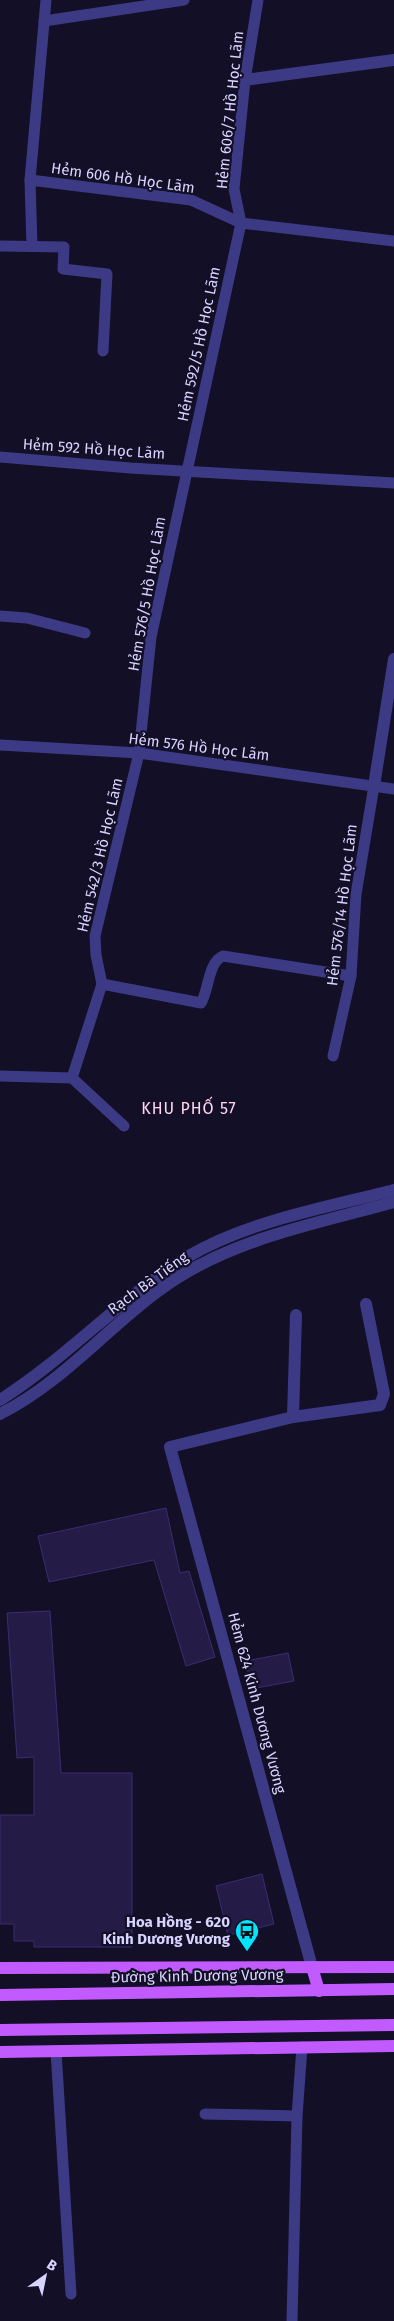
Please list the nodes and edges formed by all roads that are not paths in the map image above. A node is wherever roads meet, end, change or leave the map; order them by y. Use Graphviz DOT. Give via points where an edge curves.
graph roads {
  1 [pos="46,0"];
  2 [pos="184,0"];
  3 [pos="258,0"];
  4 [pos="44,21"];
  5 [pos="394,60"];
  6 [pos="245,80"];
  7 [pos="30,180"];
  8 [pos="241,223"];
  9 [pos="394,241"];
  10 [pos="0,246"];
  11 [pos="32,246"];
  12 [pos="103,351"];
  13 [pos="0,457"];
  14 [pos="186,471"];
  15 [pos="394,483"];
  16 [pos="0,616"];
  17 [pos="85,634"];
  18 [pos="394,659"];
  19 [pos="0,745"];
  20 [pos="138,753"];
  21 [pos="374,786"];
  22 [pos="394,789"];
  23 [pos="351,976"];
  24 [pos="102,984"];
  25 [pos="333,1056"];
  26 [pos="0,1076"];
  27 [pos="72,1078"];
  28 [pos="124,1126"];
  29 [pos="394,1190"];
  30 [pos="394,1202"];
  31 [pos="366,1304"];
  32 [pos="296,1315"];
  33 [pos="0,1400"];
  34 [pos="0,1414"];
  35 [pos="293,1417"];
  36 [pos="204,1967"];
  37 [pos="312,1967"];
  38 [pos="394,1967"];
  39 [pos="0,1968"];
  40 [pos="394,1989"];
  41 [pos="206,1991"];
  42 [pos="319,1991"];
  43 [pos="0,1995"];
  44 [pos="394,2025"];
  45 [pos="0,2030"];
  46 [pos="394,2046"];
  47 [pos="302,2047"];
  48 [pos="56,2051"];
  49 [pos="0,2052"];
  50 [pos="205,2114"];
  51 [pos="297,2116"];
  52 [pos="71,2294"];
  53 [pos="292,2321"];
  1 -- 4 [label="lane"];
  2 -- 4 [label="lane"];
  3 -- 6 [label="lane, Hẻm 606/7 Hồ Học Lãm"];
  4 -- 7 [label="lane"];
  5 -- 6 [label="street"];
  6 -- 8 [label="lane, Hẻm 606/7 Hồ Học Lãm" via="234,189"];
  7 -- 8 [label="lane, Hẻm 606 Hồ Học Lãm" via="191,200"];
  7 -- 11 [label="lane, Hẻm 606 Hồ Học Lãm"];
  8 -- 9 [label="lane, Hẻm 606 Hồ Học Lãm"];
  8 -- 14 [label="lane, Hẻm 592/5 Hồ Học Lãm"];
  10 -- 11 [label="lane"];
  11 -- 12 [label="lane" via="64,247 63,269 107,274"];
  13 -- 14 [label="lane, Hẻm 592 Hồ Học Lãm"];
  14 -- 15 [label="lane, Hẻm 592 Hồ Học Lãm"];
  14 -- 20 [label="lane, Hẻm 576/5 Hồ Học Lãm" via="151,637"];
  16 -- 17 [label="lane" via="27,618"];
  18 -- 21 [label="street"];
  19 -- 20 [label="lane, Hẻm 576 Hồ Học Lãm"];
  20 -- 21 [label="lane, Hẻm 576 Hồ Học Lãm"];
  20 -- 24 [label="lane, Hẻm 542/3 Hồ Học Lãm" via="95,936"];
  21 -- 22 [label="lane, Hẻm 576 Hồ Học Lãm"];
  21 -- 23 [label="lane, Hẻm 576/14 Hồ Học Lãm" via="356,894"];
  23 -- 24 [label="lane" via="223,956 214,964 201,1003"];
  23 -- 25 [label="lane, Hẻm 576/14 Hồ Học Lãm"];
  24 -- 27 [label="lane, Hẻm 542/3 Hồ Học Lãm"];
  26 -- 27 [label="lane"];
  27 -- 28 [label="lane"];
  29 -- 33 [label="street, Rạch Bà Tiếng" via="262,1225 191,1255 147,1285 74,1346"];
  30 -- 34 [label="street, Rạch Bà Tiếng" via="265,1237 197,1265 148,1299 51,1380"];
  31 -- 35 [label="street" via="384,1394 382,1402 380,1405"];
  32 -- 35 [label="street"];
  35 -- 37 [label="street, Hẻm 624 Kinh Dương Vương" via="170,1447"];
  36 -- 37 [label="main road, Đường Kinh Dương Vương"];
  36 -- 39 [label="main road, Đường Kinh Dương Vương"];
  36 -- 41 [label="main road"];
  37 -- 38 [label="main road, Đường Kinh Dương Vương"];
  37 -- 42 [label="main road"];
  40 -- 42 [label="main road, Đường Kinh Dương Vương"];
  41 -- 42 [label="main road, Đường Kinh Dương Vương"];
  41 -- 43 [label="main road, Đường Kinh Dương Vương"];
  44 -- 45 [label="main road"];
  46 -- 47 [label="main road"];
  47 -- 48 [label="main road"];
  47 -- 51 [label="lane"];
  48 -- 49 [label="main road"];
  48 -- 52 [label="lane"];
  50 -- 51 [label="lane"];
  51 -- 53 [label="lane"];
}
